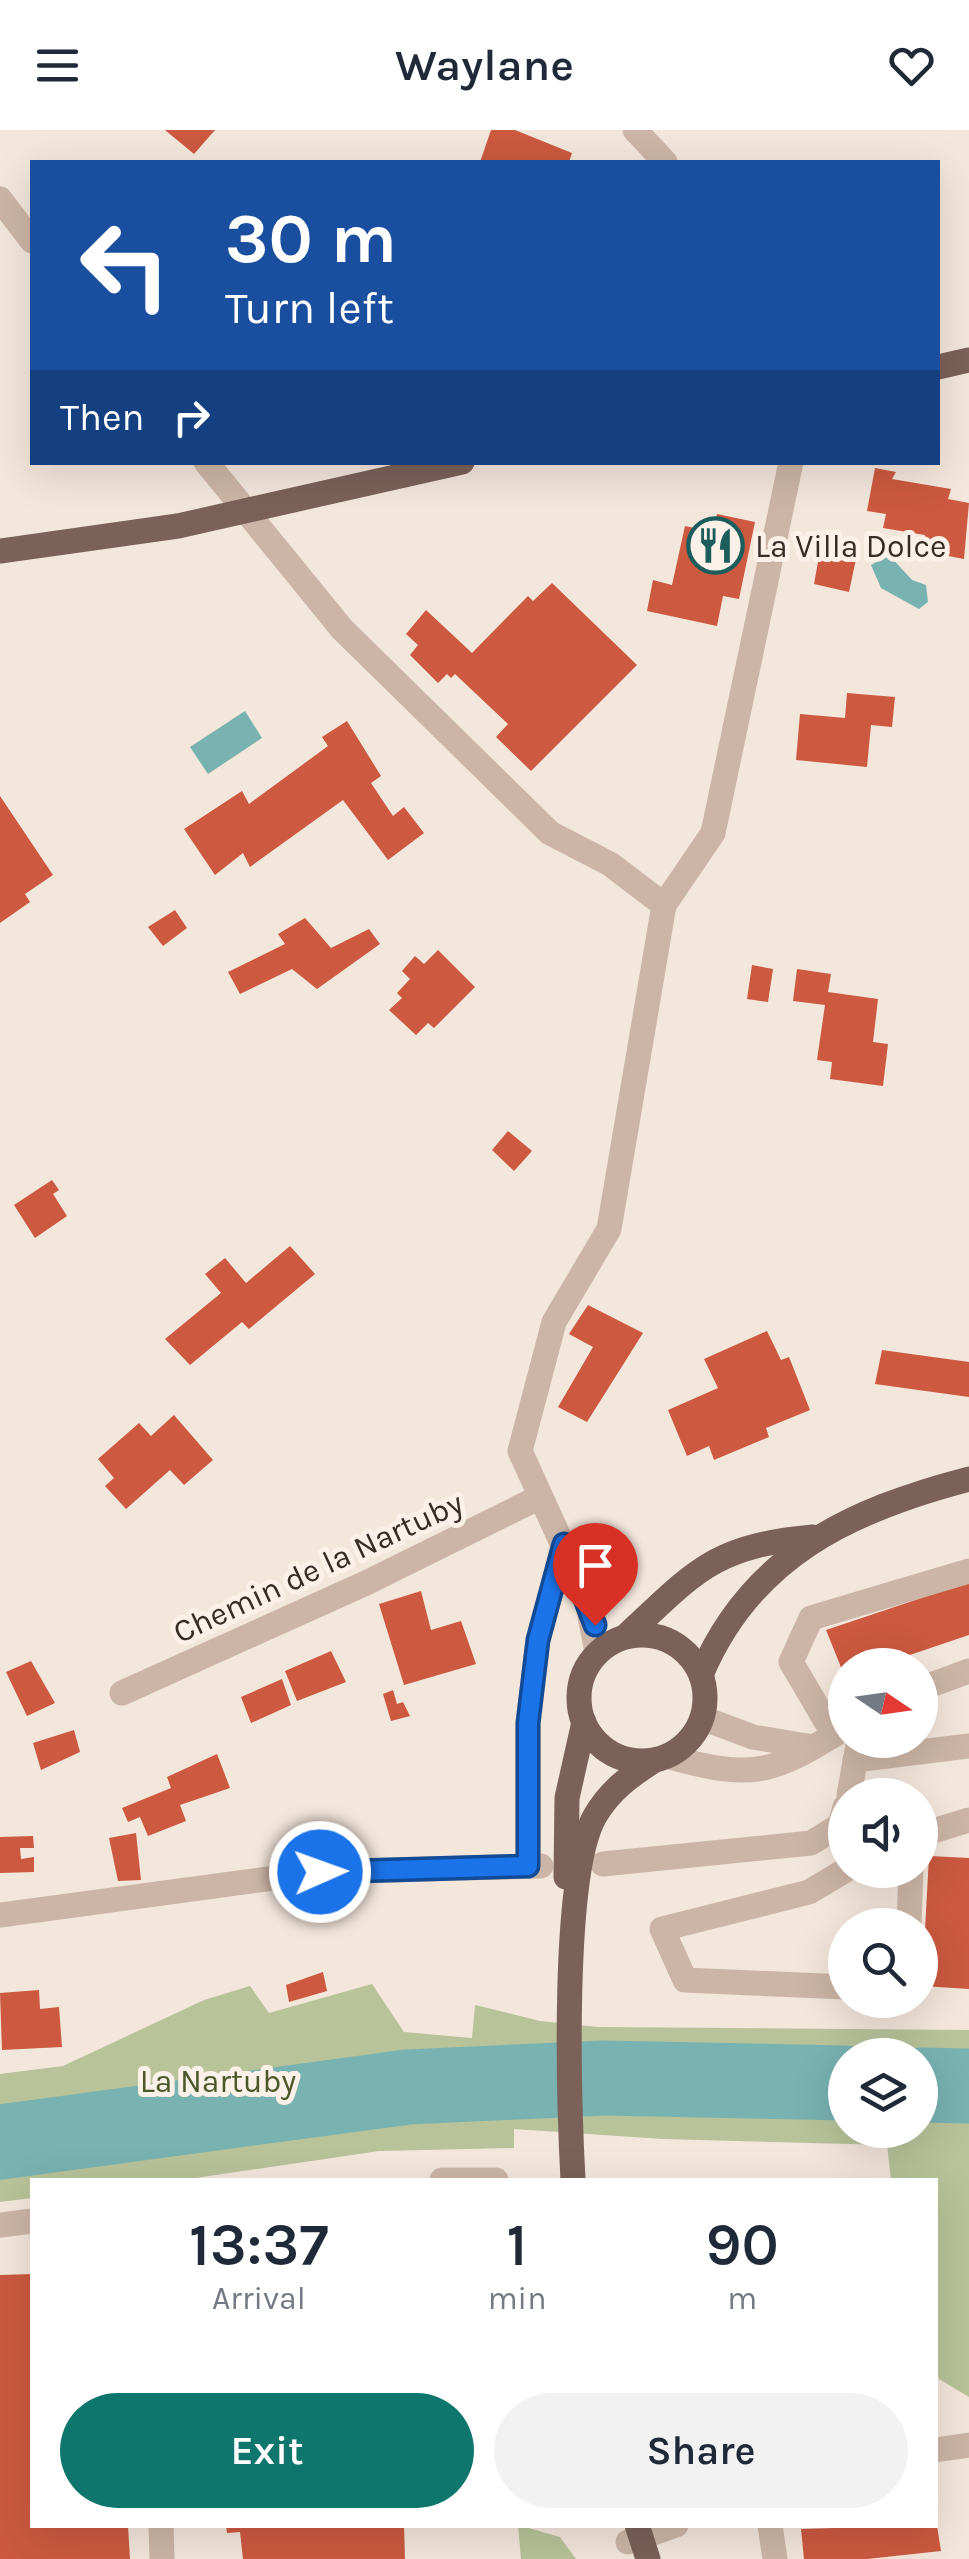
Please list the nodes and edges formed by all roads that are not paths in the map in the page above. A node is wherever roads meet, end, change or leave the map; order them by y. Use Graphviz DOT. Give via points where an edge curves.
graph roads {
  1 [pos="635,130"];
  2 [pos="662,160"];
  3 [pos="0,200"];
  4 [pos="30,238"];
  5 [pos="969,360"];
  6 [pos="940,367"];
  7 [pos="208,465"];
  8 [pos="447,465"];
  9 [pos="789,465"];
  10 [pos="244,512"];
  11 [pos="0,551"];
  12 [pos="664,905"];
  13 [pos="969,1479"];
  14 [pos="540,1497"];
  15 [pos="813,1537"];
  16 [pos="564,1544"];
  17 [pos="969,1572"];
  18 [pos="626,1636"];
  19 [pos="598,1652"];
  20 [pos="969,1671"];
  21 [pos="701,1675"];
  22 [pos="938,1682"];
  23 [pos="122,1693"];
  24 [pos="702,1718"];
  25 [pos="828,1721"];
  26 [pos="584,1722"];
  27 [pos="828,1741"];
  28 [pos="938,1745"];
  29 [pos="969,1746"];
  30 [pos="828,1747"];
  31 [pos="660,1758"];
  32 [pos="969,1820"];
  33 [pos="938,1829"];
  34 [pos="828,1832"];
  35 [pos="604,1864"];
  36 [pos="828,1881"];
  37 [pos="0,1914"];
  38 [pos="572,1952"];
  39 [pos="828,1986"];
  40 [pos="573,2178"];
  41 [pos="30,2222"];
  42 [pos="0,2225"];
  43 [pos="969,2445"];
  44 [pos="938,2450"];
  45 [pos="162,2528"];
  46 [pos="668,2528"];
  47 [pos="770,2528"];
  48 [pos="635,2541"];
  49 [pos="162,2559"];
  50 [pos="775,2559"];
  1 -- 2 [label="street"];
  3 -- 4 [label="street"];
  5 -- 6 [label="main road"];
  7 -- 10 [label="street"];
  8 -- 10 [label="main road"];
  9 -- 12 [label="street" via="713,833"];
  10 -- 11 [label="main road"];
  10 -- 12 [label="street" via="342,629 550,833 610,864"];
  12 -- 14 [label="street" via="608,1229 554,1322 520,1451"];
  13 -- 15 [label="main road"];
  14 -- 16 [label="street"];
  14 -- 23 [label="street, Chemin de la Nartuby"];
  15 -- 18 [label="main road" via="736,1548 698,1570"];
  15 -- 21 [label="main road" via="734,1611"];
  16 -- 19 [label="street" via="586,1596"];
  16 -- 37 [label="street" via="538,1640 528,1723 535,1866 320,1872"];
  17 -- 25 [label="street" via="812,1618 792,1662"];
  18 -- 19 [label="main road"];
  18 -- 21 [label="main road" via="662,1638 692,1659"];
  19 -- 26 [label="main road" via="580,1685"];
  20 -- 22 [label="street"];
  21 -- 24 [label="main road"];
  24 -- 27 [label="street" via="753,1737"];
  24 -- 31 [label="main road" via="682,1747"];
  26 -- 31 [label="main road" via="612,1754"];
  26 -- 38 [label="main road" via="567,1798"];
  28 -- 29 [label="street"];
  30 -- 31 [label="street" via="746,1772"];
  31 -- 38 [label="main road" via="616,1785 593,1818 582,1850"];
  32 -- 33 [label="street"];
  34 -- 35 [label="street" via="811,1843"];
  36 -- 39 [label="street" via="809,1892 662,1930 684,1980"];
  38 -- 40 [label="main road"];
  41 -- 42 [label="street"];
  43 -- 44 [label="street"];
  45 -- 49 [label="street"];
  46 -- 48 [label="street"];
  47 -- 50 [label="street"];
}
